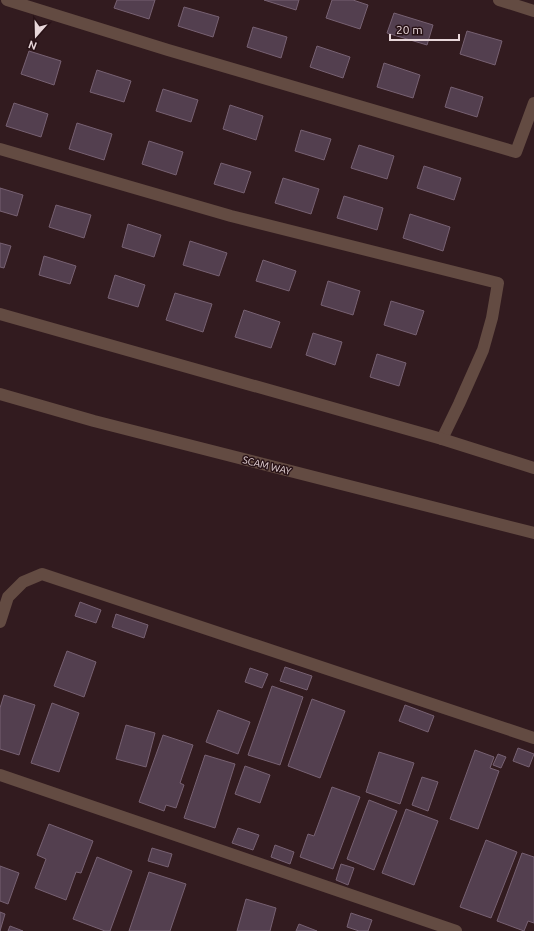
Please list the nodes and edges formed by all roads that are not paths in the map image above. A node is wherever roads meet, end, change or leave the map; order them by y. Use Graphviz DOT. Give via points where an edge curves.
graph roads {
  1 [pos="6,0"];
  2 [pos="499,0"];
  3 [pos="534,11"];
  4 [pos="534,103"];
  5 [pos="0,149"];
  6 [pos="0,314"];
  7 [pos="0,394"];
  8 [pos="442,439"];
  9 [pos="534,468"];
  10 [pos="534,533"];
  11 [pos="0,622"];
  12 [pos="534,738"];
  13 [pos="0,775"];
  14 [pos="456,931"];
  1 -- 4 [label="street" via="516,152"];
  2 -- 3 [label="street"];
  5 -- 8 [label="street" via="231,216 498,283 483,350"];
  6 -- 8 [label="street"];
  7 -- 10 [label="street, SCAM WAY" via="102,423"];
  8 -- 9 [label="street"];
  11 -- 12 [label="street" via="8,597 23,582 42,574"];
  13 -- 14 [label="street"];
}
